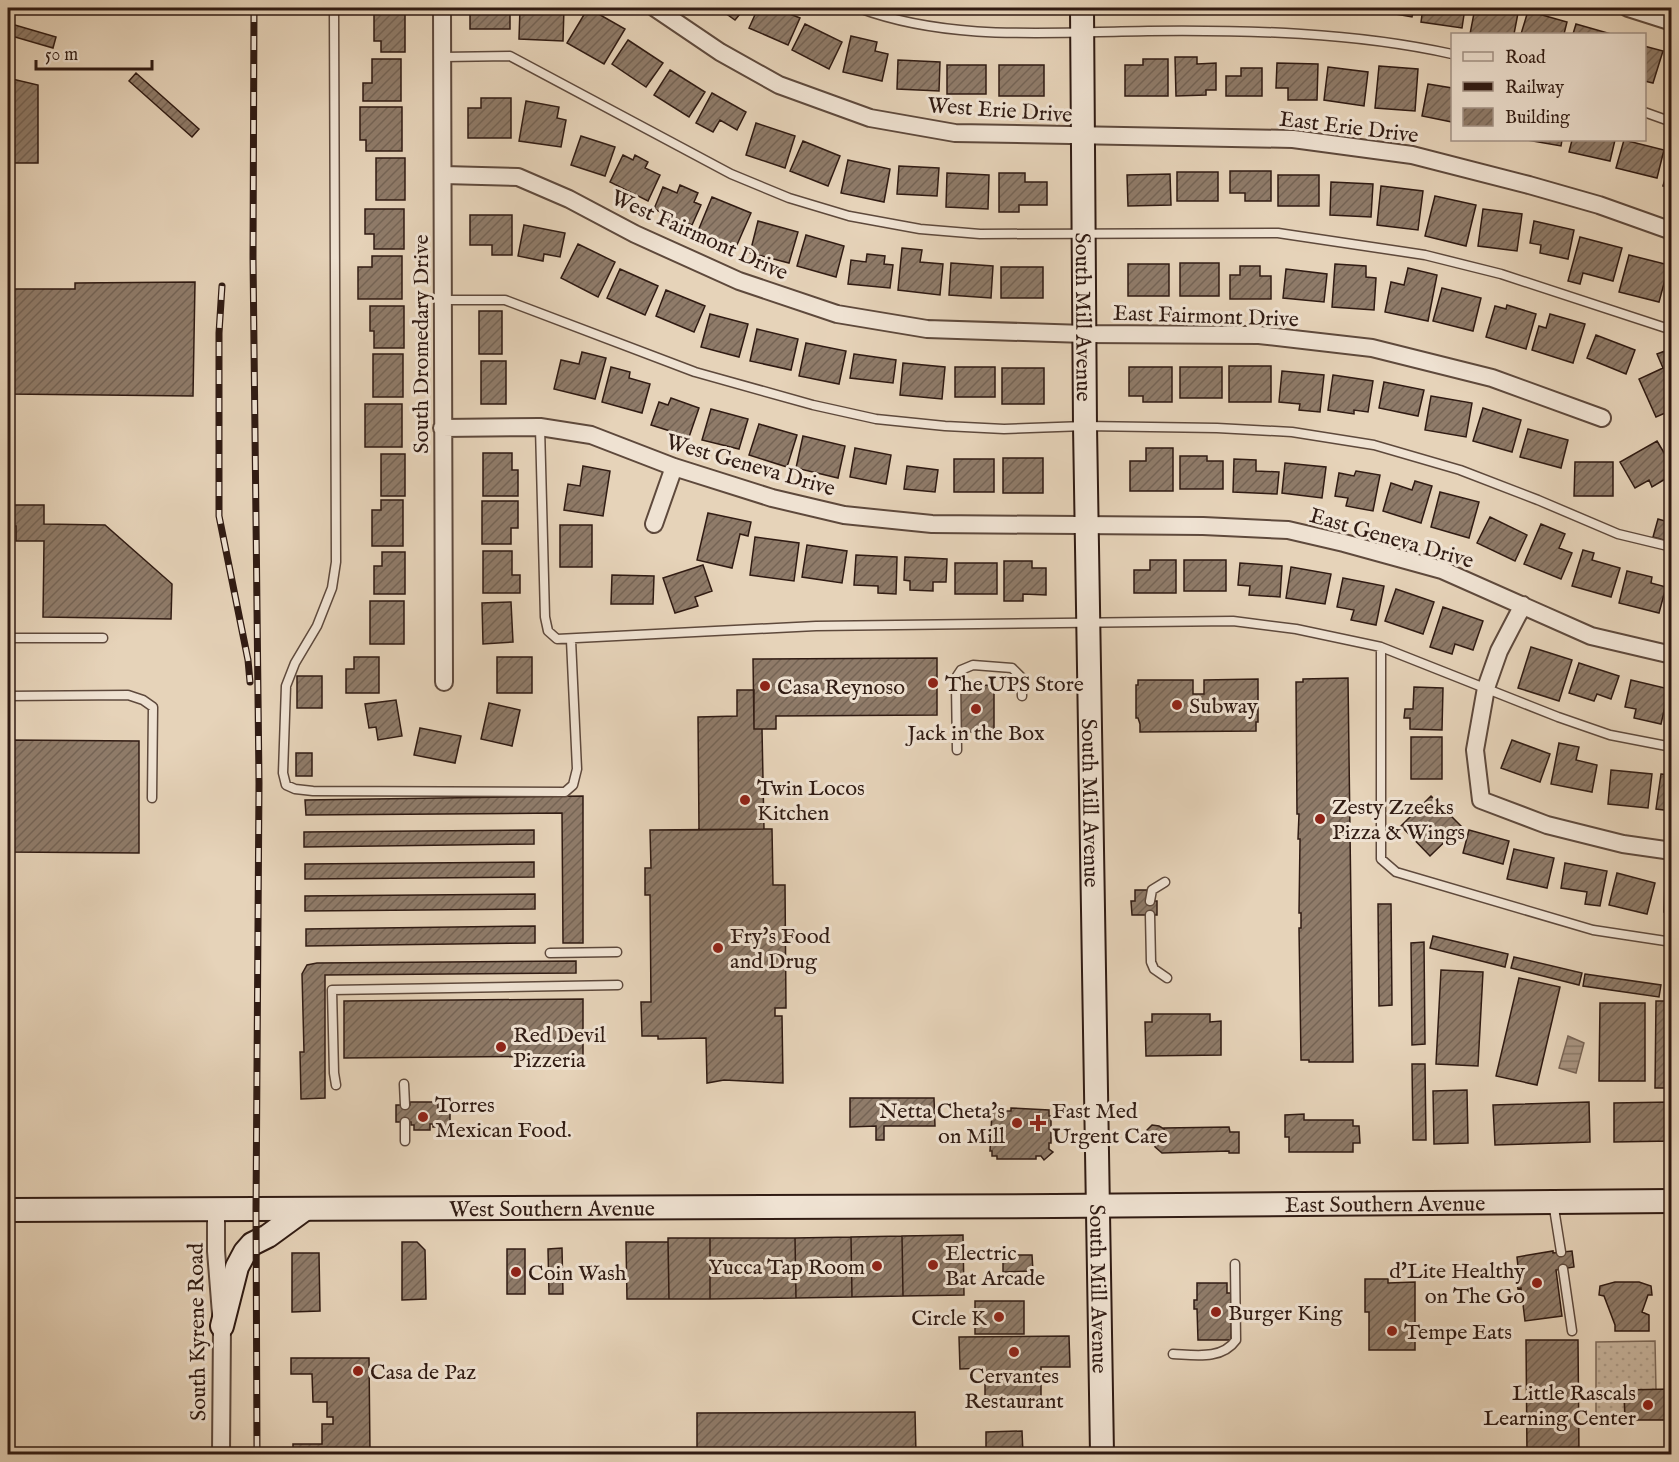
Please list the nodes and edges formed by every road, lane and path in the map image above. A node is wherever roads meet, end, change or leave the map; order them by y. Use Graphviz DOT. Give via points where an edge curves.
graph roads {
  1 [pos="334,8"];
  2 [pos="442,8"];
  3 [pos="655,8"];
  4 [pos="859,8"];
  5 [pos="1082,8"];
  6 [pos="1628,8"];
  7 [pos="1671,22"];
  8 [pos="1082,32"];
  9 [pos="1451,54"];
  10 [pos="443,57"];
  11 [pos="1646,113"];
  12 [pos="1671,122"];
  13 [pos="1082,136"];
  14 [pos="444,175"];
  15 [pos="1671,231"];
  16 [pos="1083,233"];
  17 [pos="443,300"];
  18 [pos="1671,330"];
  19 [pos="1085,334"];
  20 [pos="1602,418"];
  21 [pos="1085,426"];
  22 [pos="540,427"];
  23 [pos="442,428"];
  24 [pos="674,467"];
  25 [pos="654,524"];
  26 [pos="1088,526"];
  27 [pos="1671,548"];
  28 [pos="1523,605"];
  29 [pos="1089,621"];
  30 [pos="8,638"];
  31 [pos="103,638"];
  32 [pos="571,640"];
  33 [pos="1381,647"];
  34 [pos="1671,655"];
  35 [pos="444,682"];
  36 [pos="1486,688"];
  37 [pos="8,696"];
  38 [pos="1022,696"];
  39 [pos="1671,747"];
  40 [pos="957,750"];
  41 [pos="152,798"];
  42 [pos="1671,851"];
  43 [pos="1165,882"];
  44 [pos="1150,901"];
  45 [pos="1150,915"];
  46 [pos="1671,942"];
  47 [pos="617,952"];
  48 [pos="550,953"];
  49 [pos="1167,978"];
  50 [pos="618,985"];
  51 [pos="404,1084"];
  52 [pos="336,1085"];
  53 [pos="405,1105"];
  54 [pos="405,1122"];
  55 [pos="405,1141"];
  56 [pos="1671,1201"];
  57 [pos="1552,1202"];
  58 [pos="1098,1206"];
  59 [pos="216,1209"];
  60 [pos="305,1209"];
  61 [pos="8,1210"];
  62 [pos="1561,1252"];
  63 [pos="1235,1264"];
  64 [pos="1563,1269"];
  65 [pos="222,1326"];
  66 [pos="1572,1331"];
  67 [pos="1173,1354"];
  68 [pos="220,1455"];
  69 [pos="1102,1455"];
  1 -- 32 [label="lane" via="336,562 332,588 317,626 286,686 286,785 313,791 566,792 578,769"];
  2 -- 10 [label="street, South Dromedary Drive"];
  3 -- 13 [label="street, West Erie Drive" via="720,52 779,85 870,118 955,133"];
  4 -- 8 [label="lane" via="933,27"];
  5 -- 8 [label="main road, South Mill Avenue"];
  6 -- 7 [label="street"];
  8 -- 9 [label="lane" via="1271,32"];
  8 -- 13 [label="main road, South Mill Avenue"];
  10 -- 14 [label="street, South Dromedary Drive"];
  10 -- 16 [label="lane" via="510,56 731,174 789,198 849,216 920,229 980,234"];
  11 -- 12 [label="lane"];
  13 -- 15 [label="street, East Erie Drive" via="1293,139 1412,155 1579,199"];
  13 -- 16 [label="main road, South Mill Avenue"];
  14 -- 17 [label="street, South Dromedary Drive"];
  14 -- 19 [label="street, West Fairmont Drive" via="518,177 739,281 837,314 927,329"];
  16 -- 18 [label="lane" via="1278,233 1425,255 1501,274"];
  16 -- 19 [label="main road, South Mill Avenue"];
  17 -- 21 [label="lane" via="505,300 695,372 876,418 1004,429"];
  17 -- 23 [label="street, South Dromedary Drive"];
  19 -- 20 [label="street, East Fairmont Drive" via="1260,335 1372,348 1492,378"];
  19 -- 21 [label="main road, South Mill Avenue"];
  21 -- 26 [label="main road, South Mill Avenue"];
  21 -- 27 [label="lane" via="1292,432 1374,445 1460,470 1618,534"];
  22 -- 23 [label="street, West Geneva Drive"];
  22 -- 24 [label="street, West Geneva Drive" via="591,435"];
  22 -- 32 [label="lane" via="545,616 548,631 557,639"];
  23 -- 35 [label="street, South Dromedary Drive"];
  24 -- 25 [label="street"];
  24 -- 26 [label="street, West Geneva Drive" via="772,498 844,514 932,524"];
  26 -- 28 [label="street, East Geneva Drive" via="1288,530 1442,570"];
  26 -- 29 [label="main road, South Mill Avenue"];
  28 -- 34 [label="street, East Geneva Drive" via="1591,636"];
  28 -- 36 [label="street" via="1499,651"];
  29 -- 32 [label="lane" via="816,626"];
  29 -- 33 [label="lane" via="1233,621 1296,628"];
  29 -- 58 [label="main road, South Mill Avenue"];
  30 -- 31 [label="lane"];
  33 -- 36 [label="lane"];
  33 -- 46 [label="lane" via="1381,859 1396,872 1593,930"];
  36 -- 39 [label="lane" via="1610,735"];
  36 -- 42 [label="street" via="1475,750 1481,800 1547,825"];
  37 -- 41 [label="lane" via="128,695 143,699 153,707"];
  38 -- 40 [label="lane" via="1021,677 1012,668 973,665 961,670 956,684"];
  43 -- 44 [label="lane" via="1152,890"];
  45 -- 49 [label="lane" via="1151,962"];
  47 -- 48 [label="lane"];
  50 -- 52 [label="lane" via="332,990"];
  51 -- 53 [label="lane"];
  54 -- 55 [label="lane"];
  56 -- 57 [label="main road, East Southern Avenue"];
  57 -- 58 [label="main road, East Southern Avenue"];
  57 -- 62 [label="lane"];
  58 -- 60 [label="main road, West Southern Avenue"];
  58 -- 69 [label="main road, South Mill Avenue"];
  59 -- 60 [label="main road, West Southern Avenue"];
  59 -- 61 [label="main road, West Southern Avenue"];
  59 -- 65 [label="street, South Kyrene Road"];
  60 -- 65 [label="main road" via="245,1252 237,1267"];
  63 -- 67 [label="lane" via="1236,1340 1223,1352"];
  64 -- 66 [label="lane"];
  65 -- 68 [label="street, South Kyrene Road"];
}
